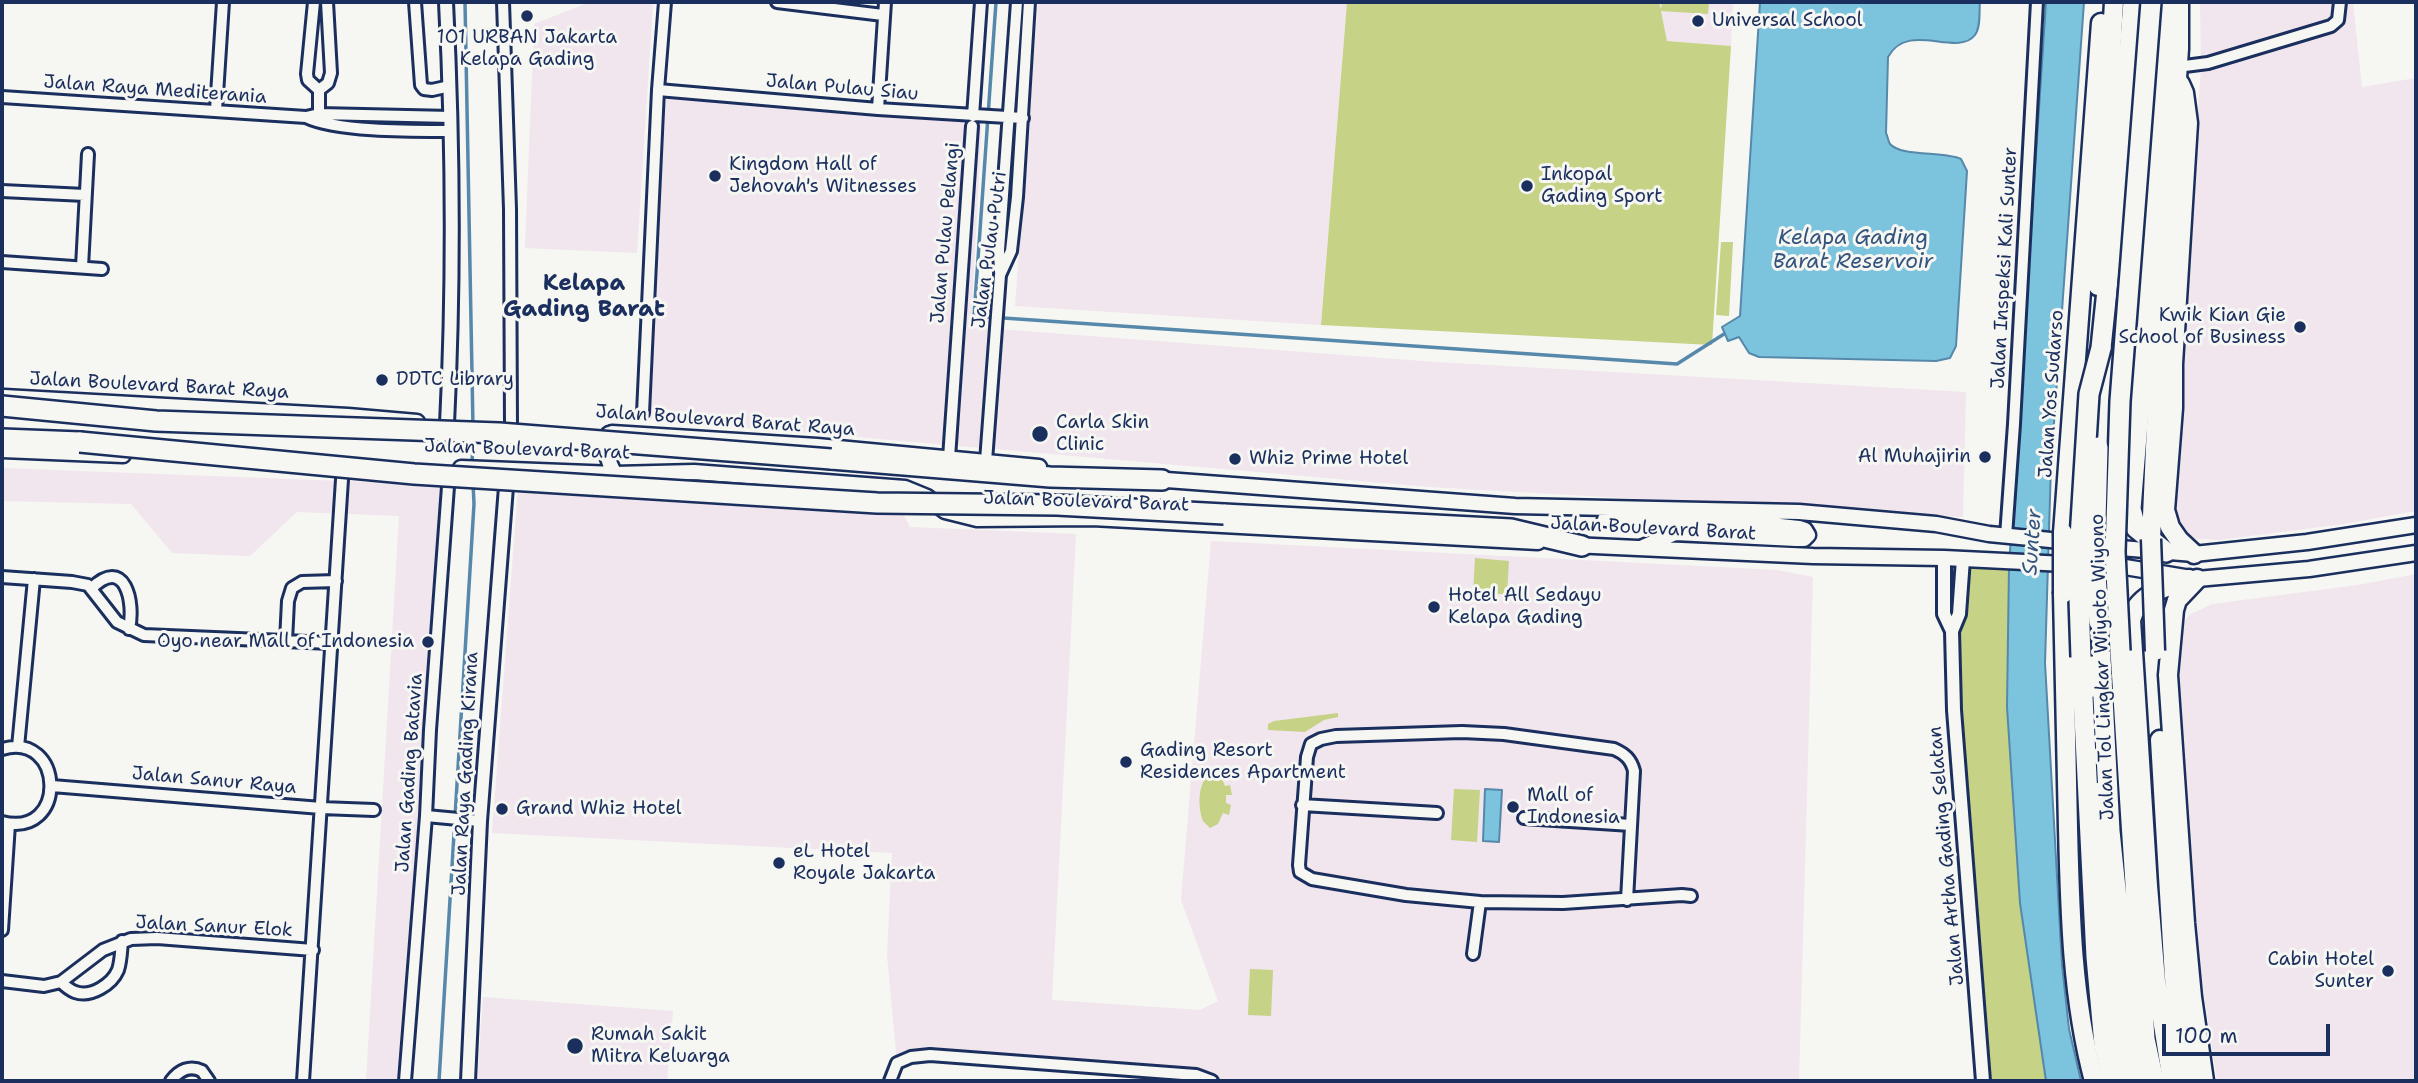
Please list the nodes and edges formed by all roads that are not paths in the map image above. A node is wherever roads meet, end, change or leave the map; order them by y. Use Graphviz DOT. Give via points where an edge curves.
graph roads {
  1 [pos="223,2"];
  2 [pos="313,2"];
  3 [pos="327,2"];
  4 [pos="415,2"];
  5 [pos="446,2"];
  6 [pos="503,2"];
  7 [pos="665,2"];
  8 [pos="777,2"];
  9 [pos="885,2"];
  10 [pos="981,2"];
  11 [pos="1017,2"];
  12 [pos="1029,2"];
  13 [pos="2037,2"];
  14 [pos="2103,2"];
  15 [pos="2114,2"];
  16 [pos="2133,2"];
  17 [pos="2151,2"];
  18 [pos="2163,2"];
  19 [pos="2179,2"];
  20 [pos="2340,2"];
  21 [pos="883,15"];
  22 [pos="2176,70"];
  23 [pos="450,86"];
  24 [pos="319,90"];
  25 [pos="659,90"];
  26 [pos="2,97"];
  27 [pos="878,109"];
  28 [pos="216,110"];
  29 [pos="379,116"];
  30 [pos="451,117"];
  31 [pos="1007,117"];
  32 [pos="1023,118"];
  33 [pos="319,119"];
  34 [pos="975,119"];
  35 [pos="379,128"];
  36 [pos="451,131"];
  37 [pos="88,154"];
  38 [pos="2,191"];
  39 [pos="85,195"];
  40 [pos="1004,197"];
  41 [pos="1017,197"];
  42 [pos="2,262"];
  43 [pos="82,267"];
  44 [pos="102,269"];
  45 [pos="1000,275"];
  46 [pos="955,344"];
  47 [pos="2101,348"];
  48 [pos="2,397"];
  49 [pos="2,406"];
  50 [pos="643,413"];
  51 [pos="450,424"];
  52 [pos="504,426"];
  53 [pos="609,432"];
  54 [pos="2,439"];
  55 [pos="2,450"];
  56 [pos="949,458"];
  57 [pos="986,461"];
  58 [pos="343,464"];
  59 [pos="456,467"];
  60 [pos="503,470"];
  61 [pos="615,474"];
  62 [pos="1162,480"];
  63 [pos="1445,502"];
  64 [pos="1542,507"];
  65 [pos="2416,525"];
  66 [pos="2007,536"];
  67 [pos="2061,541"];
  68 [pos="1582,546"];
  69 [pos="1640,548"];
  70 [pos="2166,552"];
  71 [pos="2416,552"];
  72 [pos="2194,554"];
  73 [pos="1944,558"];
  74 [pos="1963,559"];
  75 [pos="2081,564"];
  76 [pos="2,577"];
  77 [pos="34,579"];
  78 [pos="2193,579"];
  79 [pos="336,581"];
  80 [pos="91,589"];
  81 [pos="2131,620"];
  82 [pos="2091,625"];
  83 [pos="129,629"];
  84 [pos="1952,631"];
  85 [pos="286,640"];
  86 [pos="331,643"];
  87 [pos="18,747"];
  88 [pos="2,749"];
  89 [pos="52,786"];
  90 [pos="1302,805"];
  91 [pos="321,808"];
  92 [pos="374,810"];
  93 [pos="1437,813"];
  94 [pos="431,817"];
  95 [pos="1524,818"];
  96 [pos="480,821"];
  97 [pos="5,823"];
  98 [pos="1631,825"];
  99 [pos="2148,886"];
  100 [pos="1691,896"];
  101 [pos="1627,900"];
  102 [pos="1480,902"];
  103 [pos="2,930"];
  104 [pos="121,941"];
  105 [pos="313,950"];
  106 [pos="1473,954"];
  107 [pos="2,981"];
  108 [pos="61,982"];
  109 [pos="1981,1080"];
  110 [pos="171,1081"];
  111 [pos="209,1081"];
  112 [pos="303,1081"];
  113 [pos="405,1081"];
  114 [pos="468,1081"];
  115 [pos="890,1081"];
  116 [pos="1212,1081"];
  117 [pos="2094,1081"];
  118 [pos="2112,1081"];
  119 [pos="2126,1081"];
  120 [pos="2136,1081"];
  121 [pos="2154,1081"];
  122 [pos="2165,1081"];
  123 [pos="2172,1081"];
  124 [pos="2188,1081"];
  125 [pos="2204,1081"];
  1 -- 28 [label="street"];
  2 -- 24 [label="street" via="307,74"];
  3 -- 24 [label="street" via="331,72 328,83"];
  4 -- 23 [label="street" via="421,85 432,90"];
  5 -- 23 [label="street"];
  6 -- 52 [label="street" via="510,209"];
  7 -- 25 [label="street"];
  8 -- 21 [label="street"];
  9 -- 21 [label="street"];
  10 -- 34 [label="street, Jalan Pulau Pelangi"];
  11 -- 31 [label="street"];
  12 -- 32 [label="street, Jalan Pulau Putri"];
  13 -- 66 [label="street, Jalan Inspeksi Kali Sunter"];
  14 -- 117 [label="highway, Jalan Yos Sudarso, bridge" via="2063,533 2075,991"];
  15 -- 67 [label="highway" via="2101,252 2079,530 2076,537"];
  16 -- 47 [label="highway, Jalan Tol Lingkar Wiyoto Wiyono"];
  17 -- 121 [label="highway, Jalan Tol Lingkar Wiyoto Wiyono, bridge" via="2120,401 2115,552 2144,1027"];
  18 -- 70 [label="highway" via="2159,166 2131,509 2136,528"];
  19 -- 22 [label="highway"];
  20 -- 22 [label="street" via="2338,20 2331,26"];
  21 -- 27 [label="street"];
  22 -- 72 [label="highway" via="2188,123 2165,510 2179,540"];
  22 -- 124 [label="highway, bridge" via="2151,538 2174,978"];
  23 -- 30 [label="street"];
  24 -- 33 [label="street"];
  25 -- 27 [label="street, Jalan Pulau Siau"];
  25 -- 50 [label="street"];
  26 -- 28 [label="street, Jalan Raya Mediterania"];
  27 -- 34 [label="street, Jalan Pulau Siau"];
  28 -- 33 [label="street, Jalan Raya Mediterania"];
  29 -- 30 [label="street, Jalan Raya Mediterania"];
  29 -- 33 [label="street, Jalan Raya Mediterania"];
  29 -- 35 [label="street"];
  30 -- 36 [label="street"];
  31 -- 32 [label="street, Jalan Pulau Siau"];
  31 -- 34 [label="street, Jalan Pulau Siau"];
  31 -- 40 [label="street"];
  32 -- 41 [label="street, Jalan Pulau Putri"];
  33 -- 35 [label="street, Jalan Raya Mediterania"];
  34 -- 46 [label="street, Jalan Pulau Pelangi"];
  35 -- 36 [label="street, Jalan Raya Mediterania"];
  36 -- 51 [label="street"];
  37 -- 39 [label="street"];
  38 -- 39 [label="street"];
  39 -- 43 [label="street"];
  40 -- 41 [label="street"];
  40 -- 45 [label="street"];
  41 -- 45 [label="street, Jalan Pulau Putri" via="1011,251"];
  42 -- 43 [label="street"];
  43 -- 44 [label="street"];
  45 -- 57 [label="street, Jalan Pulau Putri"];
  46 -- 56 [label="street, Jalan Pulau Putri"];
  47 -- 118 [label="highway, bridge" via="2089,394 2078,570 2103,1032"];
  47 -- 120 [label="highway, Jalan Tol Lingkar Wiyoto Wiyono, bridge" via="2095,557 2105,759"];
  48 -- 51 [label="main road, Jalan Boulevard Barat Raya"];
  49 -- 62 [label="highway, bridge" via="156,421 499,433 1050,477"];
  51 -- 52 [label="main road, Jalan Boulevard Barat Raya"];
  52 -- 53 [label="main road, Jalan Boulevard Barat Raya"];
  53 -- 56 [label="main road, Jalan Boulevard Barat Raya"];
  53 -- 61 [label="main road" via="607,460"];
  54 -- 68 [label="highway, bridge" via="79,442 414,474 864,502 1056,505 1511,529"];
  55 -- 58 [label="main road, Jalan Boulevard Barat"];
  56 -- 57 [label="main road, Jalan Boulevard Barat Raya"];
  57 -- 62 [label="main road, Jalan Boulevard Barat Raya"];
  58 -- 59 [label="main road, Jalan Boulevard Barat"];
  58 -- 79 [label="street"];
  59 -- 60 [label="main road, Jalan Boulevard Barat"];
  59 -- 94 [label="street, Jalan Gading Batavia" via="430,730"];
  60 -- 61 [label="main road, Jalan Boulevard Barat"];
  60 -- 96 [label="street, Jalan Raya Gading Kirana"];
  61 -- 68 [label="main road, Jalan Boulevard Barat" via="694,472 905,488 945,511 977,519 1081,517"];
  62 -- 63 [label="main road, Jalan Boulevard Barat Raya"];
  63 -- 64 [label="main road, Jalan Boulevard Barat"];
  64 -- 66 [label="main road, Jalan Boulevard Barat" via="1799,512 1936,524"];
  64 -- 69 [label="main road" via="1574,517 1752,523 1798,528 1808,535 1796,539 1675,533"];
  65 -- 72 [label="main road, Jalan Boulevard Barat"];
  66 -- 67 [label="main road, Jalan Boulevard Barat"];
  67 -- 70 [label="main road, Jalan Boulevard Barat"];
  68 -- 69 [label="main road, Jalan Boulevard Barat"];
  69 -- 73 [label="main road, Jalan Boulevard Barat"];
  70 -- 72 [label="main road, Jalan Boulevard Barat"];
  71 -- 78 [label="main road, Jalan Boulevard Barat" via="2309,569"];
  73 -- 74 [label="main road, Jalan Boulevard Barat"];
  73 -- 84 [label="street, Jalan Artha Gading Selatan" via="1944,614"];
  74 -- 75 [label="main road, Jalan Boulevard Barat"];
  74 -- 84 [label="street, Jalan Artha Gading Selatan" via="1959,614"];
  75 -- 78 [label="main road, Jalan Boulevard Barat" via="2125,566"];
  75 -- 82 [label="highway"];
  76 -- 77 [label="street"];
  77 -- 80 [label="street" via="82,583"];
  77 -- 87 [label="street"];
  78 -- 81 [label="highway" via="2141,601"];
  78 -- 125 [label="highway" via="2174,610 2168,675 2185,923"];
  79 -- 85 [label="street" via="302,582 292,588"];
  79 -- 86 [label="street"];
  80 -- 83 [label="street" via="117,622"];
  80 -- 83 [label="street" via="108,578 123,582 131,597"];
  81 -- 82 [label="highway" via="2110,613"];
  81 -- 99 [label="highway"];
  82 -- 119 [label="highway" via="2091,715 2107,932"];
  83 -- 85 [label="street" via="144,635"];
  84 -- 109 [label="street, Jalan Artha Gading Selatan"];
  85 -- 86 [label="street"];
  86 -- 91 [label="street"];
  87 -- 88 [label="street"];
  87 -- 89 [label="street" via="46,764"];
  89 -- 91 [label="street, Jalan Sanur Raya"];
  89 -- 97 [label="street" via="39,814 20,824"];
  90 -- 93 [label="street"];
  90 -- 98 [label="street" via="1307,757 1315,741 1373,734 1504,734 1624,753 1634,771"];
  90 -- 102 [label="street" via="1299,865 1305,876 1367,890"];
  91 -- 92 [label="street, Jalan Sanur Raya"];
  91 -- 105 [label="street"];
  94 -- 96 [label="street"];
  94 -- 113 [label="street, Jalan Gading Batavia"];
  95 -- 98 [label="street"];
  96 -- 114 [label="street, Jalan Raya Gading Kirana"];
  97 -- 103 [label="street"];
  98 -- 101 [label="street"];
  99 -- 122 [label="highway"];
  99 -- 123 [label="highway" via="2156,981"];
  100 -- 101 [label="street"];
  101 -- 102 [label="street"];
  102 -- 106 [label="street"];
  104 -- 105 [label="street, Jalan Sanur Elok" via="157,938"];
  104 -- 108 [label="street, Jalan Sanur Elok"];
  104 -- 108 [label="street" via="118,968 104,986 82,994"];
  105 -- 112 [label="street"];
  107 -- 108 [label="street" via="44,986"];
  110 -- 111 [label="street" via="190,1068 202,1071"];
  115 -- 116 [label="street" via="897,1063 930,1055 1196,1075"];
}
